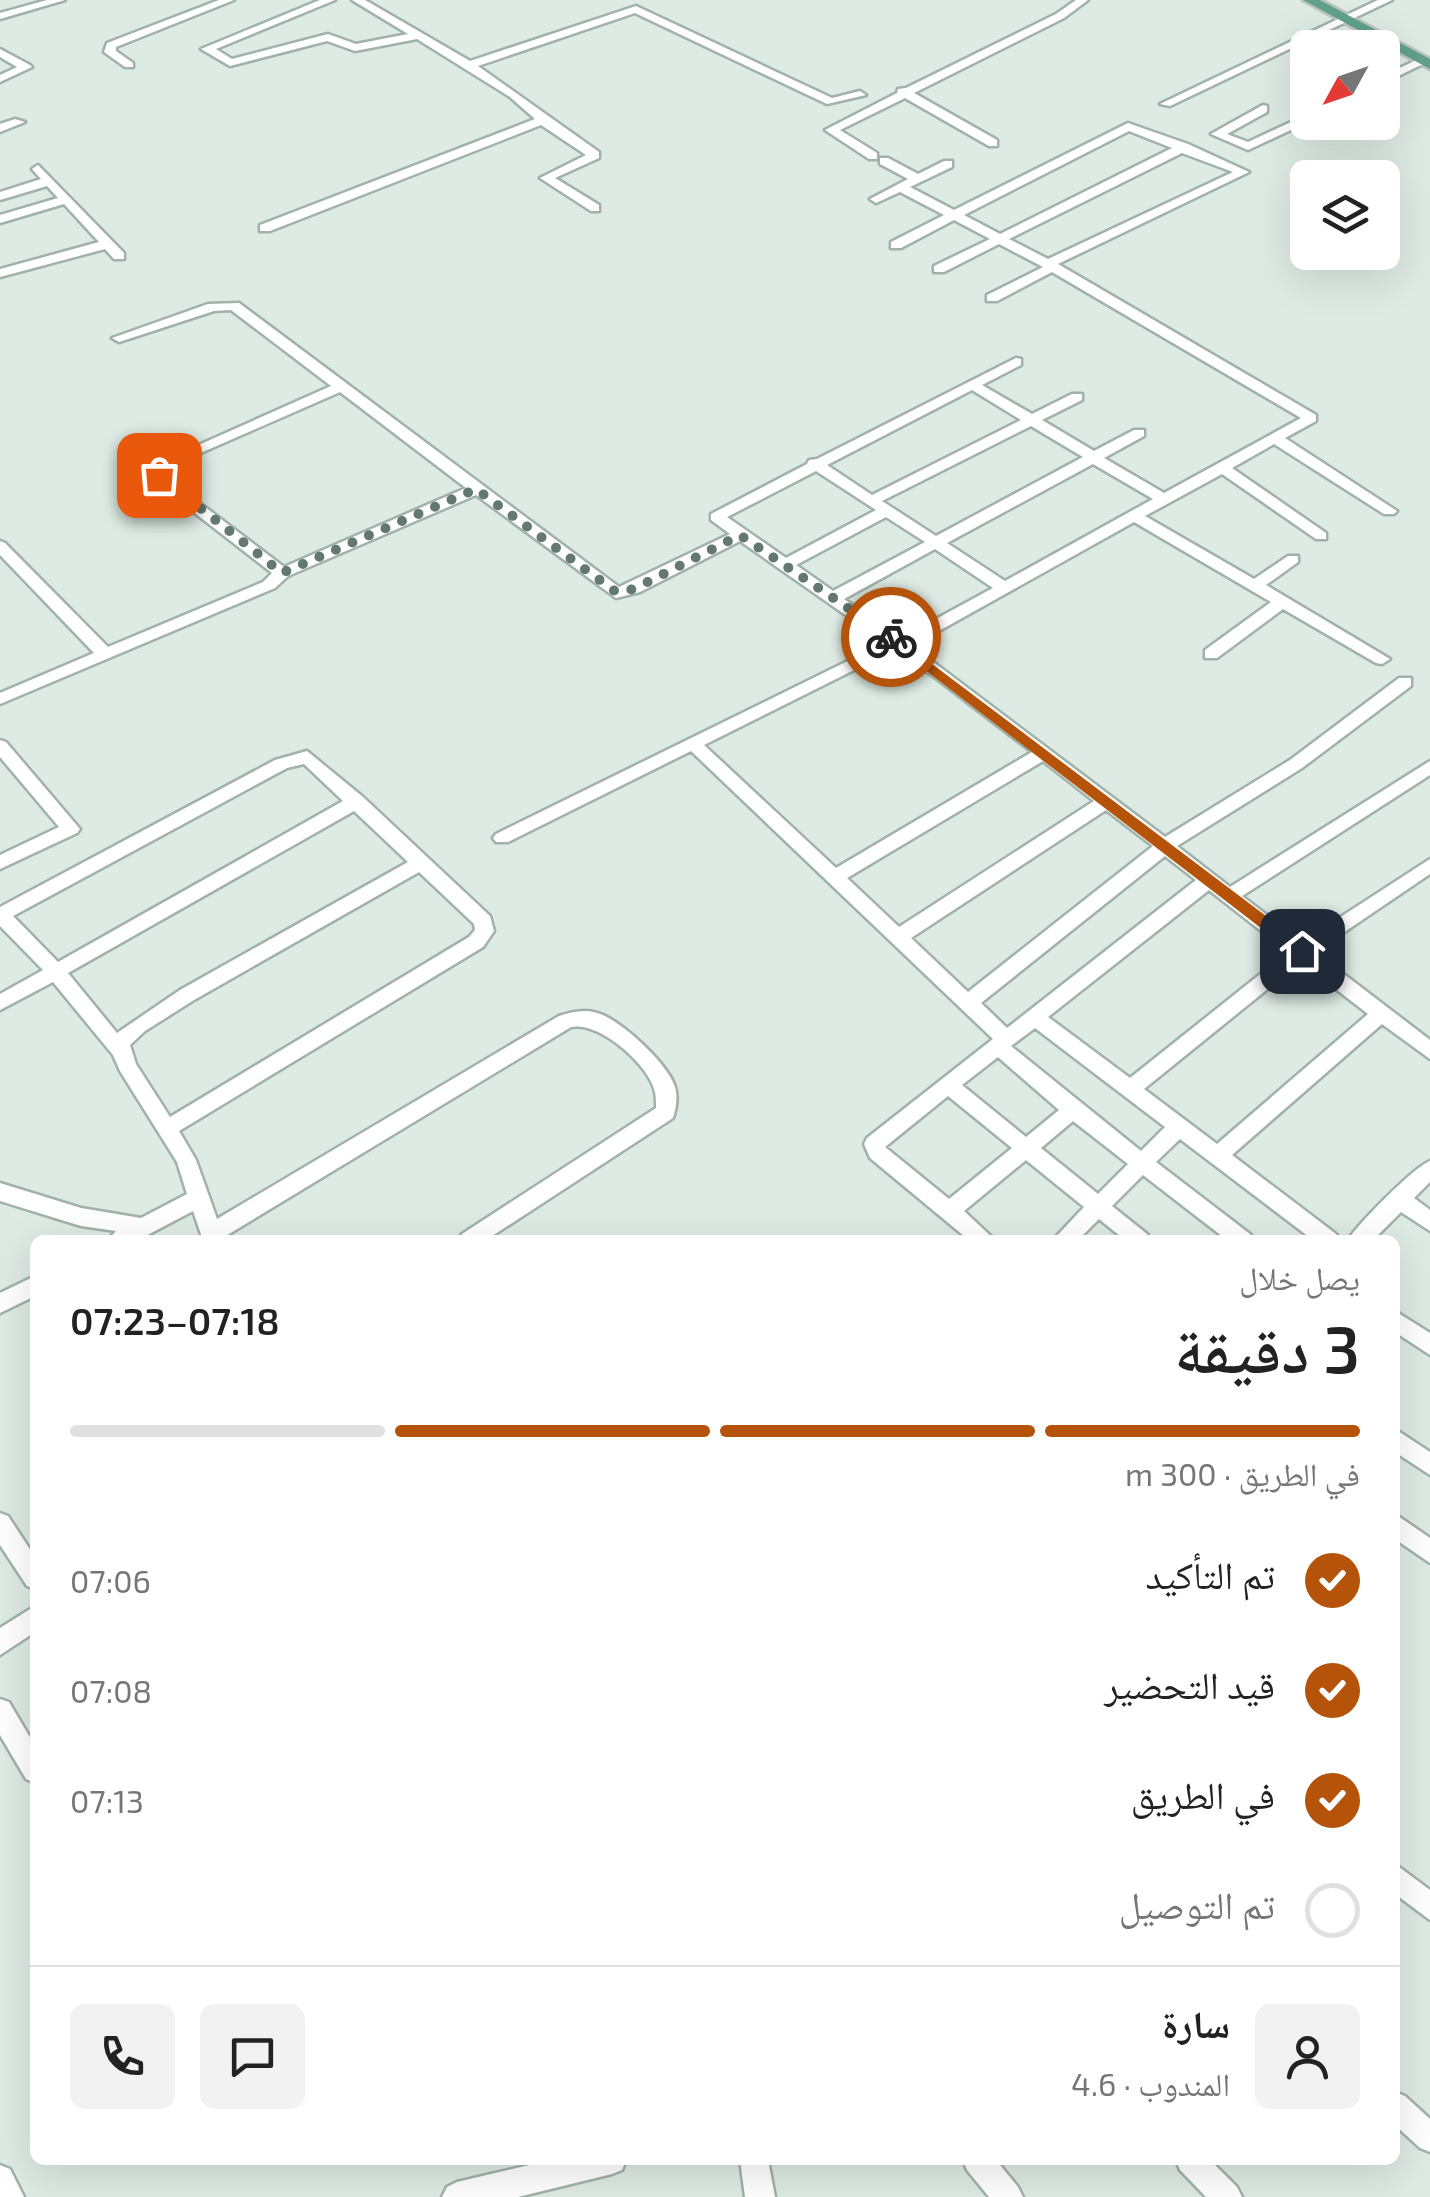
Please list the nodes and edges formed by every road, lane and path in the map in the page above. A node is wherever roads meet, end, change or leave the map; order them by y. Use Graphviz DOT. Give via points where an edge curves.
graph roads {
  1 [pos="60,0"];
  2 [pos="229,0"];
  3 [pos="330,0"];
  4 [pos="358,0"];
  5 [pos="1083,0"];
  6 [pos="1310,0"];
  7 [pos="1387,0"];
  8 [pos="0,16"];
  9 [pos="1343,18"];
  10 [pos="415,36"];
  11 [pos="0,52"];
  12 [pos="1426,63"];
  13 [pos="129,66"];
  14 [pos="469,66"];
  15 [pos="1400,74"];
  16 [pos="0,80"];
  17 [pos="902,91"];
  18 [pos="860,95"];
  19 [pos="1166,104"];
  20 [pos="1263,109"];
  21 [pos="542,120"];
  22 [pos="19,122"];
  23 [pos="1290,126"];
  24 [pos="0,128"];
  25 [pos="993,143"];
  26 [pos="1184,147"];
  27 [pos="948,164"];
  28 [pos="38,169"];
  29 [pos="918,179"];
  30 [pos="49,181"];
  31 [pos="901,188"];
  32 [pos="0,196"];
  33 [pos="876,199"];
  34 [pos="66,200"];
  35 [pos="594,208"];
  36 [pos="956,214"];
  37 [pos="0,219"];
  38 [pos="264,228"];
  39 [pos="1004,241"];
  40 [pos="107,244"];
  41 [pos="896,245"];
  42 [pos="119,256"];
  43 [pos="1050,266"];
  44 [pos="940,269"];
  45 [pos="0,273"];
  46 [pos="992,298"];
  47 [pos="119,338"];
  48 [pos="1016,362"];
  49 [pos="971,384"];
  50 [pos="343,386"];
  51 [pos="1077,396"];
  52 [pos="1033,419"];
  53 [pos="1139,433"];
  54 [pos="1274,438"];
  55 [pos="1095,457"];
  56 [pos="814,464"];
  57 [pos="1222,468"];
  58 [pos="476,489"];
  59 [pos="873,500"];
  60 [pos="1163,500"];
  61 [pos="888,510"];
  62 [pos="1389,511"];
  63 [pos="1134,516"];
  64 [pos="740,535"];
  65 [pos="1320,536"];
  66 [pos="934,541"];
  67 [pos="0,546"];
  68 [pos="1293,559"];
  69 [pos="787,564"];
  70 [pos="282,573"];
  71 [pos="1252,586"];
  72 [pos="1006,589"];
  73 [pos="835,597"];
  74 [pos="1280,603"];
  75 [pos="902,645"];
  76 [pos="104,653"];
  77 [pos="1210,654"];
  78 [pos="864,658"];
  79 [pos="1382,659"];
  80 [pos="1405,682"];
  81 [pos="0,699"];
  82 [pos="692,742"];
  83 [pos="0,746"];
  84 [pos="1045,752"];
  85 [pos="1430,768"];
  86 [pos="1108,800"];
  87 [pos="357,801"];
  88 [pos="502,838"];
  89 [pos="1166,845"];
  90 [pos="0,862"];
  91 [pos="420,864"];
  92 [pos="1430,865"];
  93 [pos="835,877"];
  94 [pos="1210,879"];
  95 [pos="1230,895"];
  96 [pos="0,915"];
  97 [pos="898,938"];
  98 [pos="1302,951"];
  99 [pos="56,971"];
  100 [pos="0,1003"];
  101 [pos="968,1003"];
  102 [pos="1382,1013"];
  103 [pos="1034,1017"];
  104 [pos="1003,1043"];
  105 [pos="119,1049"];
  106 [pos="1430,1051"];
  107 [pos="948,1085"];
  108 [pos="1128,1090"];
  109 [pos="1073,1110"];
  110 [pos="169,1127"];
  111 [pos="1179,1127"];
  112 [pos="1024,1146"];
  113 [pos="1217,1156"];
  114 [pos="1143,1164"];
  115 [pos="1430,1170"];
  116 [pos="0,1192"];
  117 [pos="200,1197"];
  118 [pos="1399,1200"];
  119 [pos="1101,1208"];
  120 [pos="949,1210"];
  121 [pos="1430,1222"];
  122 [pos="143,1227"];
  123 [pos="128,1235"];
  124 [pos="214,1235"];
  125 [pos="216,1235"];
  126 [pos="476,1235"];
  127 [pos="978,1235"];
  128 [pos="1070,1235"];
  129 [pos="1134,1235"];
  130 [pos="1229,1235"];
  131 [pos="1322,1235"];
  132 [pos="1364,1235"];
  133 [pos="30,1288"];
  134 [pos="0,1304"];
  135 [pos="1400,1324"];
  136 [pos="1430,1346"];
  137 [pos="1400,1442"];
  138 [pos="1430,1464"];
  139 [pos="0,1524"];
  140 [pos="1400,1529"];
  141 [pos="1430,1552"];
  142 [pos="30,1570"];
  143 [pos="30,1622"];
  144 [pos="0,1643"];
  145 [pos="0,1711"];
  146 [pos="30,1762"];
  147 [pos="1400,1881"];
  148 [pos="1430,1906"];
  149 [pos="1400,2111"];
  150 [pos="1430,2138"];
  151 [pos="591,2165"];
  152 [pos="755,2165"];
  153 [pos="980,2165"];
  154 [pos="1195,2165"];
  155 [pos="0,2179"];
  156 [pos="9,2197"];
  157 [pos="457,2197"];
  158 [pos="760,2197"];
  159 [pos="1008,2197"];
  160 [pos="1227,2197"];
  1 -- 8 [label="street"];
  2 -- 13 [label="street" via="112,45 110,52"];
  3 -- 10 [label="street" via="208,49 230,62 328,37 355,48"];
  4 -- 10 [label="street"];
  5 -- 17 [label="street"];
  6 -- 9 [label="main road"];
  7 -- 9 [label="street"];
  9 -- 12 [label="main road"];
  9 -- 19 [label="street"];
  10 -- 14 [label="street"];
  11 -- 16 [label="street" via="26,67"];
  12 -- 15 [label="street"];
  14 -- 18 [label="street" via="636,10 831,102"];
  14 -- 21 [label="street" via="532,106"];
  17 -- 25 [label="street"];
  17 -- 29 [label="street" via="831,130"];
  20 -- 23 [label="street" via="1217,134 1248,146"];
  21 -- 35 [label="street" via="595,155 546,178"];
  21 -- 38 [label="street"];
  22 -- 24 [label="street"];
  26 -- 36 [label="street" via="1128,126"];
  26 -- 39 [label="street"];
  26 -- 43 [label="street" via="1243,174"];
  27 -- 29 [label="street"];
  28 -- 30 [label="street"];
  29 -- 31 [label="street"];
  30 -- 32 [label="street"];
  30 -- 34 [label="street"];
  31 -- 33 [label="street"];
  31 -- 36 [label="street"];
  34 -- 37 [label="street"];
  34 -- 40 [label="street"];
  36 -- 39 [label="street"];
  36 -- 41 [label="street"];
  39 -- 43 [label="street"];
  39 -- 44 [label="street"];
  40 -- 42 [label="street"];
  40 -- 45 [label="street"];
  43 -- 46 [label="street"];
  43 -- 54 [label="street" via="1311,418"];
  47 -- 50 [label="street" via="234,306"];
  48 -- 49 [label="street"];
  49 -- 52 [label="street"];
  49 -- 56 [label="street"];
  50 -- 58 [label="street"];
  50 -- 70 [label="street" via="154,468"];
  51 -- 52 [label="street"];
  52 -- 55 [label="street"];
  52 -- 59 [label="street"];
  53 -- 55 [label="street"];
  54 -- 57 [label="street"];
  54 -- 62 [label="street"];
  55 -- 60 [label="street"];
  55 -- 66 [label="street"];
  56 -- 59 [label="street"];
  56 -- 64 [label="street" via="716,517"];
  57 -- 60 [label="street"];
  57 -- 65 [label="street"];
  58 -- 64 [label="street" via="616,592"];
  58 -- 70 [label="street"];
  59 -- 61 [label="street"];
  60 -- 63 [label="street"];
  61 -- 66 [label="street"];
  61 -- 69 [label="street"];
  63 -- 71 [label="street"];
  63 -- 72 [label="street"];
  64 -- 69 [label="street"];
  66 -- 72 [label="street"];
  66 -- 73 [label="street"];
  67 -- 76 [label="street"];
  68 -- 71 [label="street"];
  69 -- 73 [label="street"];
  70 -- 76 [label="street" via="269,585"];
  71 -- 74 [label="street"];
  72 -- 75 [label="street"];
  73 -- 75 [label="street"];
  74 -- 77 [label="street"];
  74 -- 79 [label="street"];
  75 -- 84 [label="street"];
  76 -- 81 [label="street"];
  78 -- 82 [label="street"];
  80 -- 89 [label="street" via="1296,764"];
  82 -- 88 [label="street"];
  82 -- 93 [label="street"];
  83 -- 90 [label="street" via="71,829"];
  84 -- 86 [label="street"];
  84 -- 93 [label="street"];
  85 -- 95 [label="street"];
  86 -- 89 [label="street"];
  86 -- 97 [label="street"];
  87 -- 91 [label="street"];
  87 -- 96 [label="street" via="312,758 301,757"];
  87 -- 99 [label="street"];
  89 -- 94 [label="street"];
  89 -- 101 [label="street"];
  91 -- 105 [label="street" via="138,1026"];
  91 -- 110 [label="street" via="479,916 485,927 481,939"];
  92 -- 98 [label="street"];
  93 -- 97 [label="street"];
  94 -- 95 [label="street"];
  94 -- 103 [label="street"];
  95 -- 98 [label="street"];
  96 -- 99 [label="street"];
  97 -- 101 [label="street"];
  98 -- 102 [label="street"];
  98 -- 108 [label="street"];
  99 -- 100 [label="street"];
  99 -- 105 [label="street"];
  101 -- 104 [label="street"];
  102 -- 106 [label="street"];
  102 -- 113 [label="street"];
  103 -- 104 [label="street"];
  103 -- 108 [label="street"];
  104 -- 107 [label="street"];
  104 -- 109 [label="street"];
  105 -- 110 [label="street"];
  107 -- 112 [label="street"];
  107 -- 120 [label="street" via="874,1146"];
  108 -- 111 [label="street"];
  109 -- 112 [label="street"];
  109 -- 114 [label="street"];
  110 -- 117 [label="street"];
  111 -- 113 [label="street"];
  111 -- 114 [label="street"];
  112 -- 119 [label="street"];
  112 -- 120 [label="street"];
  113 -- 131 [label="street"];
  114 -- 119 [label="street"];
  114 -- 130 [label="street"];
  115 -- 118 [label="street"];
  116 -- 122 [label="street" via="80,1217"];
  117 -- 122 [label="street"];
  117 -- 124 [label="street"];
  118 -- 121 [label="street"];
  118 -- 132 [label="street"];
  119 -- 128 [label="street"];
  119 -- 129 [label="street"];
  120 -- 127 [label="street"];
  122 -- 123 [label="street"];
  125 -- 126 [label="street" via="566,1021 584,1016 607,1024 665,1087 666,1112"];
  133 -- 134 [label="street"];
  135 -- 136 [label="street"];
  137 -- 138 [label="street"];
  139 -- 142 [label="street"];
  140 -- 141 [label="street"];
  143 -- 144 [label="street"];
  145 -- 146 [label="street"];
  147 -- 148 [label="street"];
  149 -- 150 [label="street"];
  151 -- 157 [label="street"];
  152 -- 158 [label="street"];
  153 -- 159 [label="street"];
  154 -- 160 [label="street"];
  155 -- 156 [label="street"];
}
